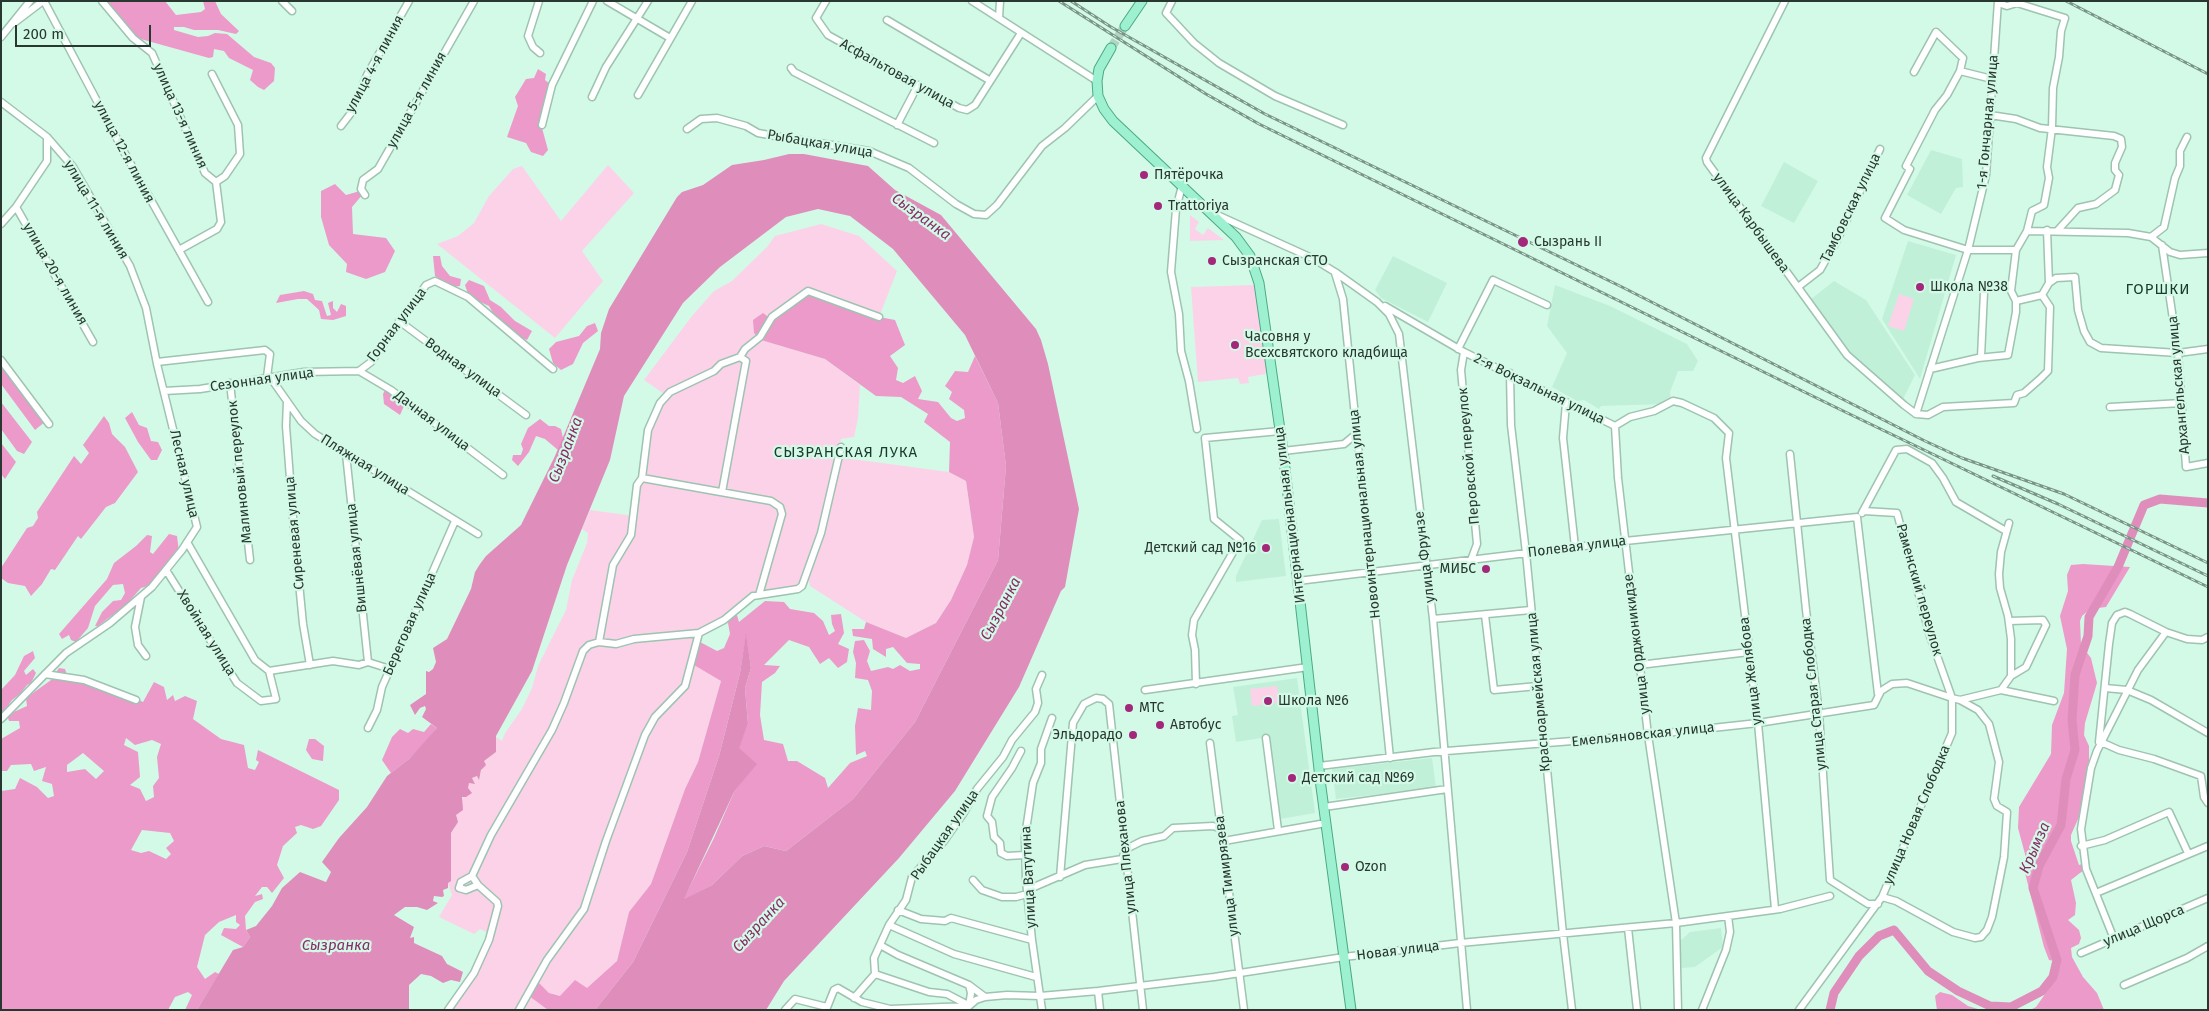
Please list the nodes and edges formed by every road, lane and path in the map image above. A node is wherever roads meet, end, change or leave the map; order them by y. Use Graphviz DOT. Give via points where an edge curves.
graph roads {
  1 [pos="30,1"];
  2 [pos="43,1"];
  3 [pos="102,1"];
  4 [pos="282,1"];
  5 [pos="409,1"];
  6 [pos="474,1"];
  7 [pos="540,1"];
  8 [pos="593,1"];
  9 [pos="607,1"];
  10 [pos="648,1"];
  11 [pos="692,1"];
  12 [pos="826,1"];
  13 [pos="972,1"];
  14 [pos="1000,1"];
  15 [pos="1142,1"];
  16 [pos="1172,1"];
  17 [pos="1785,1"];
  18 [pos="1998,2"];
  19 [pos="292,10"];
  20 [pos="999,18"];
  21 [pos="637,19"];
  22 [pos="887,20"];
  23 [pos="9,26"];
  24 [pos="1125,26"];
  25 [pos="1021,33"];
  26 [pos="1,37"];
  27 [pos="670,38"];
  28 [pos="1111,48"];
  29 [pos="540,53"];
  30 [pos="791,68"];
  31 [pos="1960,71"];
  32 [pos="1914,72"];
  33 [pos="212,74"];
  34 [pos="1992,78"];
  35 [pos="990,80"];
  36 [pos="1097,81"];
  37 [pos="918,85"];
  38 [pos="638,95"];
  39 [pos="1098,96"];
  40 [pos="592,97"];
  41 [pos="1,102"];
  42 [pos="1990,115"];
  43 [pos="542,125"];
  44 [pos="897,125"];
  45 [pos="1343,125"];
  46 [pos="341,126"];
  47 [pos="2052,128"];
  48 [pos="687,129"];
  49 [pos="47,137"];
  50 [pos="2187,137"];
  51 [pos="934,143"];
  52 [pos="1880,149"];
  53 [pos="216,182"];
  54 [pos="1182,186"];
  55 [pos="365,195"];
  56 [pos="16,207"];
  57 [pos="1210,212"];
  58 [pos="1,224"];
  59 [pos="1243,227"];
  60 [pos="2047,230"];
  61 [pos="2058,230"];
  62 [pos="2027,231"];
  63 [pos="1236,237"];
  64 [pos="2151,237"];
  65 [pos="2162,245"];
  66 [pos="179,250"];
  67 [pos="1968,250"];
  68 [pos="2016,250"];
  69 [pos="2208,253"];
  70 [pos="1335,272"];
  71 [pos="2049,283"];
  72 [pos="1798,288"];
  73 [pos="1984,292"];
  74 [pos="2042,295"];
  75 [pos="2016,301"];
  76 [pos="208,302"];
  77 [pos="1377,302"];
  78 [pos="1547,306"];
  79 [pos="147,314"];
  80 [pos="879,317"];
  81 [pos="399,321"];
  82 [pos="93,342"];
  83 [pos="2208,349"];
  84 [pos="1461,350"];
  85 [pos="2178,354"];
  86 [pos="1981,357"];
  87 [pos="740,358"];
  88 [pos="1,360"];
  89 [pos="157,362"];
  90 [pos="553,369"];
  91 [pos="1930,369"];
  92 [pos="360,371"];
  93 [pos="1510,374"];
  94 [pos="269,377"];
  95 [pos="230,384"];
  96 [pos="164,390"];
  97 [pos="287,401"];
  98 [pos="1566,403"];
  99 [pos="2182,403"];
  100 [pos="2110,406"];
  101 [pos="1916,414"];
  102 [pos="526,415"];
  103 [pos="49,424"];
  104 [pos="1615,426"];
  105 [pos="1197,429"];
  106 [pos="1280,431"];
  107 [pos="1729,433"];
  108 [pos="1356,434"];
  109 [pos="841,447"];
  110 [pos="1283,451"];
  111 [pos="346,454"];
  112 [pos="1790,454"];
  113 [pos="2208,464"];
  114 [pos="503,475"];
  115 [pos="642,478"];
  116 [pos="722,492"];
  117 [pos="1864,511"];
  118 [pos="1857,517"];
  119 [pos="455,521"];
  120 [pos="1796,523"];
  121 [pos="2010,523"];
  122 [pos="1734,530"];
  123 [pos="2006,531"];
  124 [pos="478,534"];
  125 [pos="1625,541"];
  126 [pos="188,542"];
  127 [pos="1575,547"];
  128 [pos="1526,553"];
  129 [pos="250,560"];
  130 [pos="1471,560"];
  131 [pos="1426,565"];
  132 [pos="166,570"];
  133 [pos="1371,572"];
  134 [pos="1298,581"];
  135 [pos="759,595"];
  136 [pos="141,597"];
  137 [pos="1532,610"];
  138 [pos="1486,615"];
  139 [pos="1433,619"];
  140 [pos="2009,621"];
  141 [pos="2166,632"];
  142 [pos="699,633"];
  143 [pos="2208,637"];
  144 [pos="600,642"];
  145 [pos="1749,652"];
  146 [pos="146,656"];
  147 [pos="368,662"];
  148 [pos="310,665"];
  149 [pos="1640,665"];
  150 [pos="1308,667"];
  151 [pos="390,669"];
  152 [pos="270,671"];
  153 [pos="45,674"];
  154 [pos="1042,676"];
  155 [pos="2011,676"];
  156 [pos="1196,684"];
  157 [pos="1538,686"];
  158 [pos="2105,688"];
  159 [pos="1145,690"];
  160 [pos="2001,690"];
  161 [pos="2128,690"];
  162 [pos="1952,698"];
  163 [pos="1879,699"];
  164 [pos="136,700"];
  165 [pos="1960,700"];
  166 [pos="2054,701"];
  167 [pos="1819,713"];
  168 [pos="1052,718"];
  169 [pos="1,719"];
  170 [pos="1758,723"];
  171 [pos="368,728"];
  172 [pos="2208,733"];
  173 [pos="1648,735"];
  174 [pos="1266,738"];
  175 [pos="1210,743"];
  176 [pos="1544,744"];
  177 [pos="2100,744"];
  178 [pos="1021,751"];
  179 [pos="1444,752"];
  180 [pos="1390,758"];
  181 [pos="1319,766"];
  182 [pos="2201,776"];
  183 [pos="2208,779"];
  184 [pos="1447,789"];
  185 [pos="2208,803"];
  186 [pos="1324,807"];
  187 [pos="1326,822"];
  188 [pos="1222,829"];
  189 [pos="1278,830"];
  190 [pos="1224,841"];
  191 [pos="2081,846"];
  192 [pos="2208,846"];
  193 [pos="1126,849"];
  194 [pos="2188,853"];
  195 [pos="1025,855"];
  196 [pos="472,876"];
  197 [pos="1060,877"];
  198 [pos="973,880"];
  199 [pos="478,885"];
  200 [pos="1027,892"];
  201 [pos="2096,893"];
  202 [pos="1830,896"];
  203 [pos="1882,897"];
  204 [pos="2208,898"];
  205 [pos="1878,904"];
  206 [pos="898,910"];
  207 [pos="1776,910"];
  208 [pos="1728,916"];
  209 [pos="1676,923"];
  210 [pos="889,925"];
  211 [pos="1628,928"];
  212 [pos="1563,934"];
  213 [pos="2114,939"];
  214 [pos="1032,940"];
  215 [pos="1460,943"];
  216 [pos="880,945"];
  217 [pos="2208,946"];
  218 [pos="2081,953"];
  219 [pos="1344,957"];
  220 [pos="1239,973"];
  221 [pos="875,974"];
  222 [pos="1036,977"];
  223 [pos="969,985"];
  224 [pos="2124,985"];
  225 [pos="1141,986"];
  226 [pos="1098,991"];
  227 [pos="1040,996"];
  228 [pos="985,997"];
  229 [pos="854,998"];
  230 [pos="827,1008"];
  231 [pos="969,1008"];
  232 [pos="448,1010"];
  233 [pos="518,1010"];
  234 [pos="785,1010"];
  235 [pos="1042,1010"];
  236 [pos="1100,1010"];
  237 [pos="1143,1010"];
  238 [pos="1244,1010"];
  239 [pos="1351,1010"];
  240 [pos="1467,1010"];
  241 [pos="1572,1010"];
  242 [pos="1636,1010"];
  243 [pos="1678,1010"];
  244 [pos="1702,1010"];
  245 [pos="1799,1010"];
  1 -- 23 [label="street"];
  2 -- 23 [label="street"];
  2 -- 66 [label="street, улица 12-я линия"];
  3 -- 53 [label="street, улица 13-я линия" via="133,38 152,53 205,173"];
  4 -- 19 [label="street"];
  5 -- 46 [label="street, улица 4-я линия" via="367,75 351,113"];
  6 -- 55 [label="street, улица 5-я линия" via="378,169 363,180 361,189"];
  7 -- 29 [label="street" via="528,36"];
  8 -- 43 [label="street" via="552,85"];
  9 -- 21 [label="street"];
  10 -- 21 [label="street"];
  11 -- 27 [label="street"];
  12 -- 37 [label="street, Асфальтовая улица" via="816,18 828,35"];
  13 -- 20 [label="street"];
  14 -- 20 [label="street"];
  15 -- 24 [label="main road"];
  16 -- 45 [label="street" via="1166,13 1194,43 1219,63 1275,96"];
  17 -- 72 [label="street, улица Карбышева" via="1706,158"];
  18 -- 34 [label="street, 1-я Гончарная улица"];
  18 -- 47 [label="street" via="2065,18 2053,88"];
  20 -- 25 [label="street"];
  21 -- 27 [label="street"];
  21 -- 40 [label="street" via="606,67"];
  22 -- 35 [label="street"];
  23 -- 26 [label="street"];
  25 -- 35 [label="street"];
  25 -- 36 [label="street"];
  27 -- 38 [label="street"];
  28 -- 36 [label="main road" via="1099,69"];
  30 -- 44 [label="street"];
  31 -- 32 [label="street" via="1963,58 1936,32"];
  31 -- 34 [label="street"];
  31 -- 67 [label="street" via="1906,166 1910,169 1885,218 1904,230"];
  33 -- 53 [label="street, улица 13-я линия" via="238,126 240,154 226,176"];
  34 -- 42 [label="street, 1-я Гончарная улица"];
  35 -- 37 [label="street, Асфальтовая улица" via="975,105 967,110"];
  36 -- 39 [label="main road, Интернациональная улица"];
  37 -- 44 [label="street"];
  39 -- 48 [label="street, Рыбацкая улица" via="1042,146 986,215 974,214 909,168 869,151 758,133 746,126 716,118 701,119"];
  39 -- 54 [label="main road, Интернациональная улица" via="1113,121"];
  41 -- 49 [label="street, улица 11-я линия"];
  42 -- 47 [label="street"];
  42 -- 67 [label="street, 1-я Гончарная улица" via="1986,175"];
  44 -- 51 [label="street"];
  47 -- 61 [label="street" via="2114,136 2121,139 2122,147 2115,163 2119,175 2114,190 2096,204 2078,208"];
  47 -- 62 [label="street" via="2044,205 2032,211"];
  49 -- 56 [label="street, улица 20-я линия" via="48,161"];
  49 -- 79 [label="street, улица 11-я линия" via="73,167 130,266"];
  50 -- 64 [label="street" via="2180,151 2180,166 2164,227"];
  52 -- 72 [label="street, Тамбовская улица" via="1820,270"];
  53 -- 66 [label="street" via="221,222 217,229"];
  54 -- 57 [label="main road, Интернациональная улица"];
  54 -- 105 [label="street" via="1176,209 1171,272 1179,314 1181,350"];
  56 -- 58 [label="street, улица 20-я линия"];
  56 -- 82 [label="street, улица 20-я линия"];
  57 -- 59 [label="street, улица Фрунзе"];
  57 -- 63 [label="main road, Интернациональная улица"];
  59 -- 63 [label="street" via="1238,229"];
  59 -- 70 [label="street, улица Фрунзе"];
  60 -- 61 [label="street"];
  60 -- 62 [label="street"];
  60 -- 71 [label="street"];
  61 -- 64 [label="street"];
  62 -- 68 [label="street"];
  63 -- 106 [label="main road, Интернациональная улица" via="1250,256 1259,283"];
  64 -- 65 [label="street"];
  65 -- 69 [label="street" via="2180,255"];
  65 -- 85 [label="street, Архангельская улица"];
  66 -- 76 [label="street, улица 12-я линия"];
  67 -- 68 [label="street"];
  67 -- 91 [label="street, 1-я Гончарная улица"];
  68 -- 75 [label="street" via="2011,291"];
  70 -- 77 [label="street, улица Фрунзе"];
  70 -- 108 [label="street, Новоинтернациональная улица" via="1343,299"];
  71 -- 74 [label="street"];
  71 -- 85 [label="street" via="2056,278 2075,278 2078,310 2090,342 2102,348"];
  72 -- 101 [label="street, улица Карбышева" via="1846,355"];
  73 -- 86 [label="street"];
  74 -- 75 [label="street"];
  74 -- 101 [label="street" via="2050,308 2048,371 2040,379 2018,395 2014,403 1942,407 1928,415"];
  75 -- 86 [label="street" via="2008,355"];
  77 -- 84 [label="street, 2-я Вокзальная улица"];
  77 -- 131 [label="street, улица Фрунзе" via="1389,314 1400,334"];
  78 -- 84 [label="street" via="1493,280"];
  79 -- 89 [label="street, Лесная улица"];
  80 -- 87 [label="street" via="808,291 772,317 760,337 745,349"];
  81 -- 90 [label="street, Горная улица" via="426,284 435,281 468,297"];
  81 -- 92 [label="street, Горная улица" via="371,362"];
  81 -- 102 [label="street, Водная улица"];
  83 -- 85 [label="street"];
  84 -- 93 [label="street, 2-я Вокзальная улица"];
  84 -- 130 [label="street, Перовской переулок" via="1477,544"];
  85 -- 99 [label="street, Архангельская улица"];
  86 -- 91 [label="street"];
  87 -- 115 [label="street" via="721,364 714,371 670,392 660,403 648,430"];
  87 -- 116 [label="street" via="746,361"];
  88 -- 103 [label="street"];
  89 -- 94 [label="street" via="265,350 270,354"];
  89 -- 96 [label="street, Лесная улица"];
  91 -- 101 [label="street, 1-я Гончарная улица"];
  92 -- 94 [label="street, Сезонная улица" via="304,372"];
  92 -- 114 [label="street, Дачная улица" via="391,390"];
  93 -- 98 [label="street, 2-я Вокзальная улица"];
  93 -- 128 [label="street, Красноармейская улица" via="1511,425"];
  94 -- 95 [label="street, Сезонная улица"];
  94 -- 97 [label="street, Пляжная улица"];
  95 -- 96 [label="street, Сезонная улица"];
  95 -- 129 [label="street, Малиновый переулок"];
  96 -- 126 [label="street, Лесная улица" via="197,528"];
  97 -- 111 [label="street, Пляжная улица" via="315,434"];
  97 -- 148 [label="street, Сиреневая улица" via="294,531"];
  98 -- 104 [label="street, 2-я Вокзальная улица"];
  98 -- 127 [label="street" via="1563,438"];
  99 -- 100 [label="street"];
  99 -- 113 [label="street, Архангельская улица" via="2186,467"];
  104 -- 107 [label="street, 2-я Вокзальная улица" via="1630,417 1673,402 1714,418"];
  104 -- 125 [label="street, улица Орджоникидзе"];
  106 -- 110 [label="main road, Интернациональная улица"];
  106 -- 156 [label="street" via="1206,438 1214,519 1240,540 1194,620"];
  107 -- 122 [label="street, улица Желябова" via="1726,458"];
  108 -- 110 [label="street" via="1344,444"];
  108 -- 133 [label="street, Новоинтернациональная улица"];
  109 -- 135 [label="street" via="806,581 798,589"];
  110 -- 134 [label="main road, Интернациональная улица"];
  111 -- 119 [label="street, Пляжная улица"];
  111 -- 147 [label="street, Вишнёвая улица"];
  112 -- 120 [label="street, улица Старая Слободка"];
  115 -- 116 [label="street"];
  115 -- 144 [label="street" via="637,485 631,534 613,565"];
  116 -- 135 [label="street" via="770,501 780,507 782,514"];
  117 -- 118 [label="street"];
  117 -- 123 [label="street" via="1896,450 1907,449 1932,463 1956,502"];
  117 -- 162 [label="street, Раменский переулок" via="1898,513 1930,636"];
  118 -- 120 [label="street, Полевая улица"];
  118 -- 163 [label="street"];
  119 -- 124 [label="street, Пляжная улица"];
  119 -- 151 [label="street, Береговая улица"];
  120 -- 122 [label="street, Полевая улица"];
  120 -- 167 [label="street, улица Старая Слободка"];
  121 -- 123 [label="street"];
  122 -- 125 [label="street, Полевая улица"];
  122 -- 145 [label="street, улица Желябова"];
  123 -- 140 [label="street" via="1999,574"];
  125 -- 127 [label="street, Полевая улица"];
  125 -- 149 [label="street, улица Орджоникидзе"];
  126 -- 132 [label="street"];
  126 -- 152 [label="street" via="255,660"];
  127 -- 128 [label="street, Полевая улица"];
  128 -- 130 [label="street, Полевая улица"];
  128 -- 137 [label="street, Красноармейская улица"];
  130 -- 131 [label="street, Полевая улица"];
  131 -- 133 [label="street, Полевая улица"];
  131 -- 139 [label="street, улица Фрунзе"];
  132 -- 136 [label="street"];
  132 -- 152 [label="street, Хвойная улица" via="237,684 261,701 276,698"];
  133 -- 134 [label="street, Полевая улица"];
  133 -- 180 [label="street, Новоинтернациональная улица"];
  134 -- 150 [label="main road, Интернациональная улица"];
  135 -- 142 [label="street"];
  136 -- 146 [label="street" via="135,628 138,645"];
  136 -- 153 [label="street" via="66,653"];
  137 -- 138 [label="street"];
  137 -- 157 [label="street, Красноармейская улица"];
  138 -- 139 [label="street"];
  138 -- 157 [label="street" via="1494,690"];
  139 -- 179 [label="street, улица Фрунзе"];
  140 -- 155 [label="street"];
  140 -- 155 [label="street" via="2043,620 2046,625 2026,667"];
  141 -- 143 [label="street" via="2194,640"];
  141 -- 158 [label="street" via="2125,612 2117,615 2112,623"];
  141 -- 161 [label="street" via="2149,652"];
  142 -- 144 [label="street" via="634,639 616,644"];
  142 -- 233 [label="street" via="685,686 654,717 644,736 584,909 547,960"];
  144 -- 196 [label="street" via="582,651 552,730 491,835"];
  145 -- 149 [label="street"];
  145 -- 170 [label="street, улица Желябова"];
  147 -- 148 [label="street" via="359,665 333,662"];
  147 -- 151 [label="street"];
  148 -- 152 [label="street"];
  149 -- 173 [label="street, улица Орджоникидзе"];
  150 -- 156 [label="street"];
  150 -- 181 [label="main road, Интернациональная улица"];
  151 -- 171 [label="street, Береговая улица"];
  153 -- 164 [label="street" via="84,680"];
  153 -- 169 [label="street"];
  154 -- 206 [label="street, Рыбацкая улица" via="1036,689 1038,703 1035,712 977,788 944,841 912,877 906,900"];
  155 -- 160 [label="street"];
  156 -- 159 [label="street"];
  157 -- 176 [label="street, Красноармейская улица"];
  158 -- 161 [label="street"];
  158 -- 177 [label="street"];
  160 -- 165 [label="street"];
  160 -- 166 [label="street"];
  161 -- 172 [label="street"];
  161 -- 177 [label="street"];
  162 -- 163 [label="street, Емельяновская улица" via="1907,683 1892,684 1881,691"];
  162 -- 165 [label="street"];
  162 -- 203 [label="street, улица Новая Слободка" via="1952,733"];
  163 -- 167 [label="street, Емельяновская улица" via="1874,705"];
  165 -- 203 [label="street" via="1978,710 1989,724 1999,762 1994,799 1997,806 2007,812 2004,857 1987,930 1981,937 1974,938 1953,932 1896,901"];
  167 -- 170 [label="street, Емельяновская улица"];
  167 -- 205 [label="street, улица Старая Слободка" via="1830,880 1868,904"];
  168 -- 195 [label="street, улица Ватутина" via="1033,783 1026,820"];
  170 -- 173 [label="street, Емельяновская улица"];
  170 -- 207 [label="street, улица Желябова"];
  173 -- 176 [label="street, Емельяновская улица"];
  173 -- 209 [label="street, улица Орджоникидзе"];
  174 -- 189 [label="street"];
  175 -- 188 [label="street, улица Тимирязева"];
  176 -- 179 [label="street, Емельяновская улица"];
  176 -- 212 [label="street, Красноармейская улица"];
  177 -- 182 [label="street"];
  177 -- 191 [label="street" via="2091,768 2080,829"];
  178 -- 195 [label="street" via="992,797 987,816 1002,853 1007,856"];
  179 -- 180 [label="street, Емельяновская улица"];
  179 -- 184 [label="street, улица Фрунзе"];
  180 -- 181 [label="street, Емельяновская улица"];
  181 -- 186 [label="main road, Интернациональная улица"];
  182 -- 183 [label="street"];
  182 -- 185 [label="street"];
  184 -- 186 [label="street"];
  184 -- 215 [label="street, улица Фрунзе"];
  186 -- 187 [label="main road, Интернациональная улица"];
  187 -- 189 [label="street"];
  187 -- 219 [label="main road, Интернациональная улица"];
  188 -- 190 [label="street, улица Тимирязева"];
  188 -- 193 [label="street" via="1212,826 1173,828 1164,836"];
  189 -- 190 [label="street"];
  190 -- 220 [label="street, улица Тимирязева"];
  191 -- 194 [label="street" via="2105,840 2169,812"];
  191 -- 201 [label="street"];
  192 -- 194 [label="street"];
  193 -- 197 [label="street" via="1122,859 1085,865"];
  193 -- 197 [label="street, улица Плеханова" via="1109,704 1096,698 1084,704 1073,723"];
  193 -- 225 [label="street, улица Плеханова"];
  194 -- 201 [label="street"];
  195 -- 200 [label="street, улица Ватутина"];
  196 -- 199 [label="street"];
  196 -- 199 [label="street" via="461,882 459,888 466,890"];
  197 -- 200 [label="street"];
  198 -- 200 [label="street" via="982,890 1002,897 1016,897"];
  199 -- 232 [label="street" via="498,906 489,940 474,973"];
  200 -- 214 [label="street, улица Ватутина"];
  201 -- 213 [label="street"];
  202 -- 207 [label="street, Новая улица"];
  203 -- 205 [label="street, улица Новая Слободка"];
  204 -- 213 [label="street, улица Щорса"];
  205 -- 245 [label="street, улица Новая Слободка"];
  206 -- 210 [label="street, Рыбацкая улица"];
  206 -- 214 [label="street" via="921,919 939,921 951,918"];
  207 -- 208 [label="street, Новая улица"];
  208 -- 209 [label="street, Новая улица"];
  208 -- 244 [label="street" via="1730,932 1726,950"];
  209 -- 211 [label="street, Новая улица"];
  209 -- 243 [label="street, улица Орджоникидзе"];
  210 -- 216 [label="street, Рыбацкая улица"];
  210 -- 222 [label="street" via="954,954"];
  211 -- 212 [label="street, Новая улица"];
  211 -- 242 [label="street"];
  212 -- 215 [label="street, Новая улица"];
  212 -- 241 [label="street, Красноармейская улица"];
  213 -- 218 [label="street, улица Щорса"];
  214 -- 222 [label="street, улица Ватутина"];
  215 -- 219 [label="street, Новая улица"];
  215 -- 240 [label="street, улица Фрунзе"];
  216 -- 221 [label="street, Рыбацкая улица" via="874,958"];
  216 -- 223 [label="street"];
  217 -- 224 [label="street"];
  219 -- 220 [label="street, Новая улица"];
  219 -- 239 [label="main road, Интернациональная улица"];
  220 -- 225 [label="street, Новая улица"];
  220 -- 238 [label="street, улица Тимирязева"];
  221 -- 229 [label="street"];
  221 -- 231 [label="street" via="929,992 947,994"];
  222 -- 227 [label="street, улица Ватутина"];
  223 -- 228 [label="street"];
  223 -- 231 [label="street"];
  225 -- 226 [label="street, Новая улица"];
  225 -- 237 [label="street, улица Плеханова"];
  226 -- 227 [label="street, Новая улица"];
  226 -- 236 [label="street"];
  227 -- 228 [label="street, Новая улица"];
  227 -- 235 [label="street, улица Ватутина"];
  228 -- 231 [label="street, Новая улица" via="976,1000"];
  229 -- 230 [label="street" via="838,988 834,990"];
  229 -- 231 [label="street" via="890,1009"];
  230 -- 234 [label="street" via="795,999"];
}
